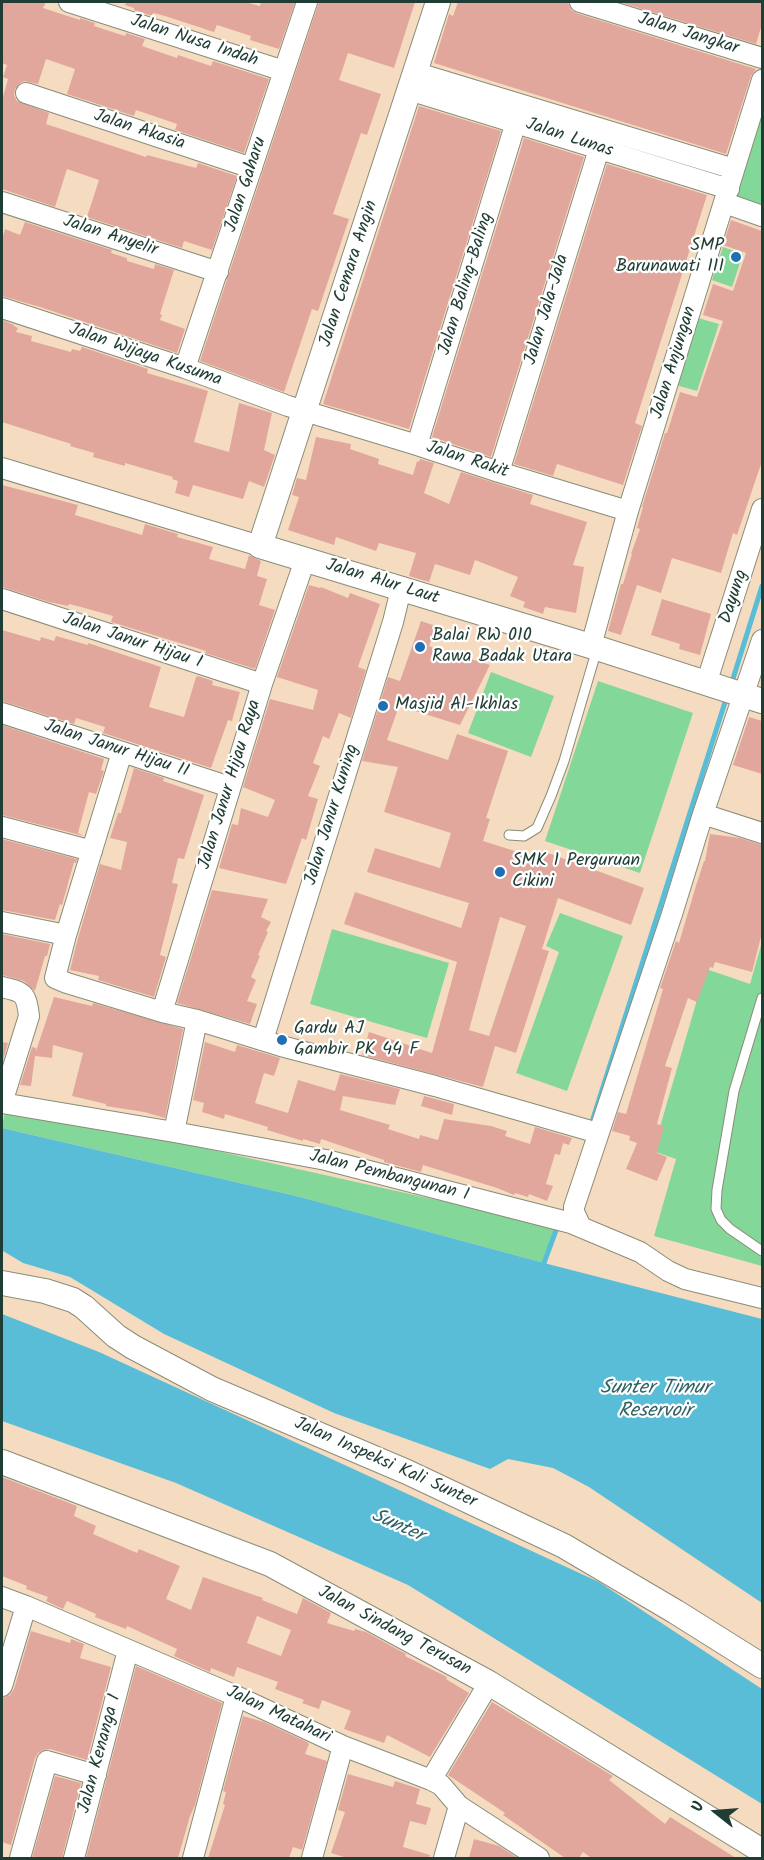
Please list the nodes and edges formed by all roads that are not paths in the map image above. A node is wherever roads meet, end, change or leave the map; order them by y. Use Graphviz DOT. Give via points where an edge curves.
graph roads {
  1 [pos="69,2"];
  2 [pos="307,2"];
  3 [pos="438,2"];
  4 [pos="580,2"];
  5 [pos="762,58"];
  6 [pos="284,71"];
  7 [pos="762,80"];
  8 [pos="412,81"];
  9 [pos="26,93"];
  10 [pos="516,122"];
  11 [pos="599,148"];
  12 [pos="252,168"];
  13 [pos="734,169"];
  14 [pos="727,196"];
  15 [pos="2,202"];
  16 [pos="762,216"];
  17 [pos="218,272"];
  18 [pos="2,308"];
  19 [pos="185,368"];
  20 [pos="297,409"];
  21 [pos="417,445"];
  22 [pos="2,468"];
  23 [pos="499,472"];
  24 [pos="762,509"];
  25 [pos="628,510"];
  26 [pos="260,546"];
  27 [pos="305,560"];
  28 [pos="401,589"];
  29 [pos="2,599"];
  30 [pos="762,640"];
  31 [pos="594,647"];
  32 [pos="262,684"];
  33 [pos="708,684"];
  34 [pos="750,697"];
  35 [pos="2,713"];
  36 [pos="123,752"];
  37 [pos="230,787"];
  38 [pos="703,814"];
  39 [pos="2,827"];
  40 [pos="762,833"];
  41 [pos="509,835"];
  42 [pos="92,851"];
  43 [pos="2,922"];
  44 [pos="66,935"];
  45 [pos="2,987"];
  46 [pos="762,998"];
  47 [pos="162,1012"];
  48 [pos="197,1020"];
  49 [pos="263,1040"];
  50 [pos="2,1103"];
  51 [pos="174,1132"];
  52 [pos="592,1132"];
  53 [pos="576,1225"];
  54 [pos="762,1251"];
  55 [pos="2,1283"];
  56 [pos="762,1298"];
  57 [pos="2,1462"];
  58 [pos="2,1597"];
  59 [pos="26,1606"];
  60 [pos="128,1650"];
  61 [pos="762,1666"];
  62 [pos="489,1683"];
  63 [pos="2,1686"];
  64 [pos="236,1696"];
  65 [pos="343,1746"];
  66 [pos="96,1775"];
  67 [pos="431,1780"];
  68 [pos="459,1806"];
  69 [pos="762,1851"];
  70 [pos="20,1858"];
  71 [pos="74,1858"];
  72 [pos="194,1858"];
  73 [pos="312,1858"];
  74 [pos="444,1858"];
  75 [pos="539,1858"];
  1 -- 6 [label="street, Jalan Nusa Indah"];
  2 -- 6 [label="street, Jalan Gaharu"];
  3 -- 8 [label="street, Jalan Cemara Angin"];
  4 -- 5 [label="street, Jalan Jangkar"];
  6 -- 12 [label="street, Jalan Gaharu"];
  7 -- 13 [label="street, Jalan Anjungan"];
  8 -- 10 [label="street, Jalan Lunas"];
  8 -- 13 [label="street, Jalan Lunas"];
  8 -- 20 [label="street, Jalan Cemara Angin"];
  9 -- 12 [label="street, Jalan Akasia"];
  10 -- 11 [label="street, Jalan Lunas"];
  10 -- 21 [label="street, Jalan Baling-Baling"];
  11 -- 14 [label="street, Jalan Lunas"];
  11 -- 23 [label="street, Jalan Jala-Jala"];
  12 -- 17 [label="street, Jalan Gaharu"];
  13 -- 14 [label="street, Jalan Anjungan"];
  14 -- 16 [label="street, Jalan Lunas"];
  14 -- 25 [label="street, Jalan Anjungan"];
  15 -- 17 [label="street, Jalan Anyelir"];
  17 -- 19 [label="street, Jalan Gaharu"];
  18 -- 19 [label="street, Jalan Wijaya Kusuma"];
  19 -- 20 [label="street, Jalan Wijaya Kusuma"];
  20 -- 21 [label="street, Jalan Rakit"];
  20 -- 26 [label="street, Jalan Cemara Angin"];
  21 -- 23 [label="street, Jalan Rakit"];
  22 -- 26 [label="street, Jalan Alur Laut"];
  23 -- 25 [label="street, Jalan Rakit"];
  24 -- 33 [label="street, Dayung"];
  25 -- 31 [label="street, Jalan Anjungan"];
  26 -- 27 [label="street, Jalan Alur Laut"];
  27 -- 28 [label="street, Jalan Alur Laut"];
  27 -- 32 [label="street, Jalan Janur Hijau Raya"];
  28 -- 31 [label="street, Jalan Alur Laut"];
  28 -- 49 [label="street, Jalan Janur Kuning"];
  29 -- 32 [label="street, Jalan Janur Hijau I"];
  30 -- 34 [label="street"];
  31 -- 33 [label="street, Jalan Alur Laut"];
  31 -- 41 [label="lane" via="564,761 537,828 524,836"];
  32 -- 37 [label="street, Jalan Janur Hijau Raya"];
  33 -- 34 [label="street, Jalan Alur Laut"];
  34 -- 38 [label="street"];
  35 -- 36 [label="street, Jalan Janur Hijau II"];
  36 -- 37 [label="street, Jalan Janur Hijau II"];
  36 -- 42 [label="street"];
  37 -- 47 [label="street, Jalan Janur Hijau Raya"];
  38 -- 40 [label="street"];
  38 -- 52 [label="street" via="672,914"];
  39 -- 42 [label="street"];
  42 -- 44 [label="street"];
  43 -- 44 [label="street"];
  44 -- 47 [label="street" via="55,978"];
  45 -- 50 [label="street" via="25,995 29,1016"];
  46 -- 54 [label="lane" via="734,1091 717,1209 730,1229"];
  47 -- 48 [label="street"];
  48 -- 49 [label="street"];
  48 -- 51 [label="street"];
  49 -- 52 [label="street"];
  50 -- 51 [label="street, Jalan Pembangunan I"];
  51 -- 53 [label="street, Jalan Pembangunan I" via="326,1160"];
  52 -- 53 [label="street" via="574,1207"];
  53 -- 56 [label="street, Jalan Pembangunan I" via="640,1252 685,1279"];
  55 -- 61 [label="street, Jalan Inspeksi Kali Sunter" via="73,1300 133,1347 212,1389 407,1472 564,1546"];
  57 -- 62 [label="street, Jalan Sindang Terusan" via="270,1564"];
  58 -- 59 [label="street, Jalan Matahari"];
  59 -- 60 [label="street, Jalan Matahari"];
  59 -- 63 [label="street"];
  60 -- 64 [label="street, Jalan Matahari"];
  60 -- 66 [label="street, Jalan Kenanga I"];
  62 -- 67 [label="street"];
  62 -- 69 [label="street, Jalan Sindang Terusan"];
  64 -- 65 [label="street, Jalan Matahari"];
  64 -- 72 [label="street"];
  65 -- 67 [label="street, Jalan Matahari"];
  65 -- 73 [label="street"];
  66 -- 70 [label="street" via="47,1761"];
  66 -- 71 [label="street, Jalan Kenanga I"];
  67 -- 68 [label="street, Jalan Matahari" via="441,1785"];
  68 -- 74 [label="street"];
  68 -- 75 [label="street, Jalan Matahari"];
}
